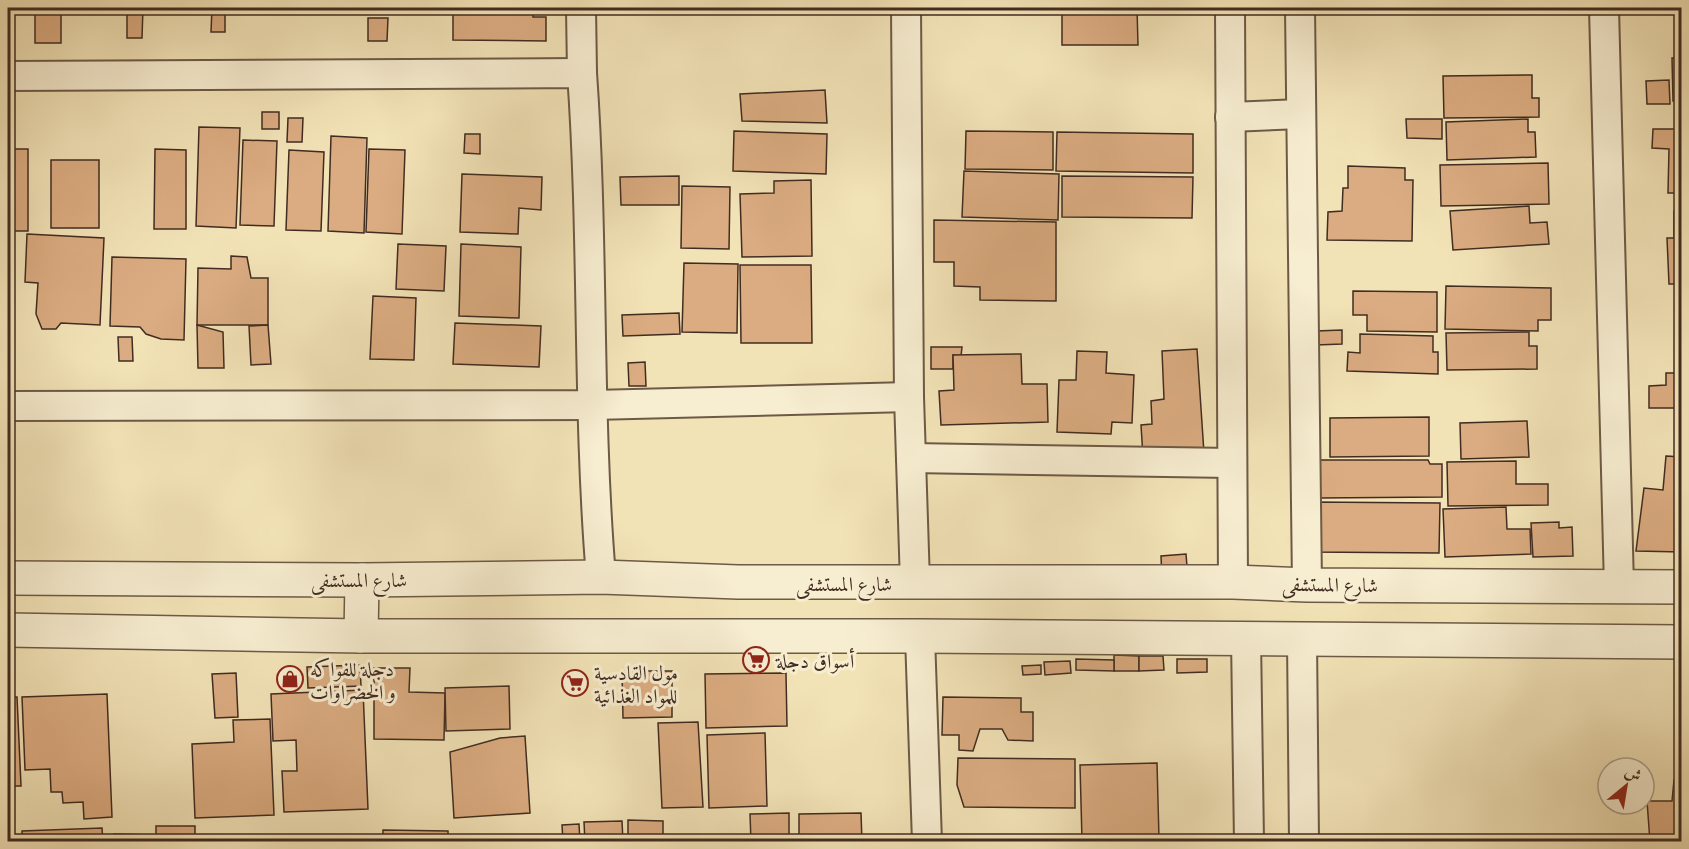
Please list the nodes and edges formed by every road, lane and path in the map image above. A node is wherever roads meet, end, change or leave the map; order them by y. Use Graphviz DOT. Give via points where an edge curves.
graph roads {
  1 [pos="581,8"];
  2 [pos="906,8"];
  3 [pos="1230,8"];
  4 [pos="1300,8"];
  5 [pos="1604,8"];
  6 [pos="582,73"];
  7 [pos="8,76"];
  8 [pos="1301,114"];
  9 [pos="1230,117"];
  10 [pos="909,397"];
  11 [pos="593,405"];
  12 [pos="8,406"];
  13 [pos="911,458"];
  14 [pos="1232,462"];
  15 [pos="601,577"];
  16 [pos="8,578"];
  17 [pos="362,580"];
  18 [pos="1233,582"];
  19 [pos="915,583"];
  20 [pos="1307,585"];
  21 [pos="1619,587"];
  22 [pos="1682,587"];
  23 [pos="8,630"];
  24 [pos="361,636"];
  25 [pos="920,636"];
  26 [pos="1246,638"];
  27 [pos="1302,639"];
  28 [pos="1682,642"];
  29 [pos="927,842"];
  30 [pos="1249,842"];
  31 [pos="1304,842"];
  1 -- 6 [label="street"];
  2 -- 10 [label="street"];
  3 -- 9 [label="street"];
  4 -- 8 [label="street"];
  5 -- 21 [label="street"];
  6 -- 7 [label="street"];
  6 -- 11 [label="street" via="588,155"];
  8 -- 9 [label="street"];
  8 -- 20 [label="street"];
  9 -- 14 [label="street"];
  10 -- 11 [label="street"];
  10 -- 13 [label="street"];
  11 -- 12 [label="street"];
  11 -- 15 [label="street"];
  13 -- 14 [label="street"];
  13 -- 19 [label="street"];
  14 -- 18 [label="street"];
  15 -- 17 [label="street, شارع المستشفى"];
  15 -- 19 [label="street, شارع المستشفى"];
  16 -- 17 [label="street, شارع المستشفى"];
  17 -- 24 [label="street"];
  18 -- 19 [label="street, شارع المستشفى"];
  18 -- 20 [label="street, شارع المستشفى"];
  20 -- 21 [label="street, شارع المستشفى"];
  21 -- 22 [label="street, شارع المستشفى"];
  23 -- 24 [label="street"];
  24 -- 25 [label="street"];
  25 -- 26 [label="street"];
  25 -- 29 [label="street"];
  26 -- 27 [label="street"];
  26 -- 30 [label="street"];
  27 -- 28 [label="street"];
  27 -- 31 [label="street"];
}
